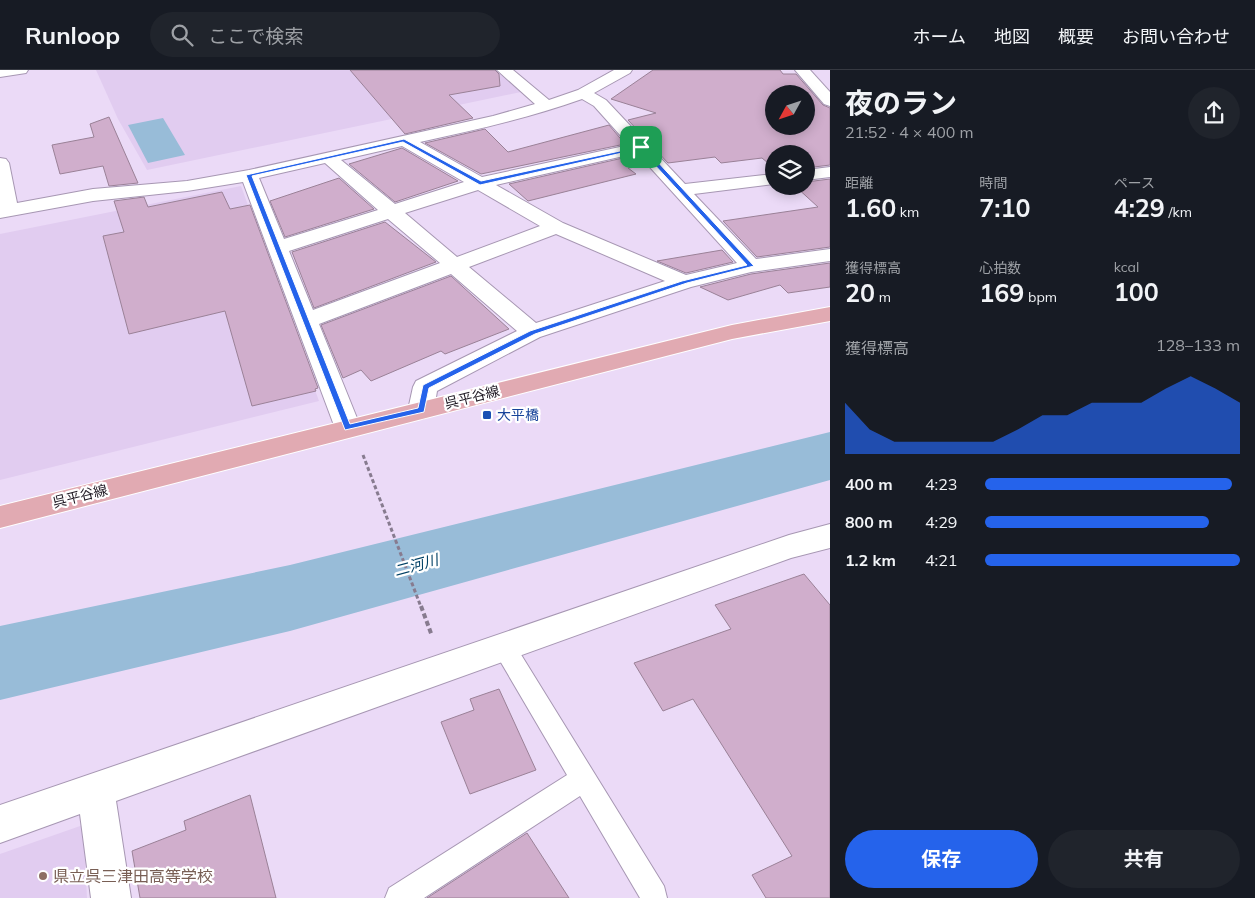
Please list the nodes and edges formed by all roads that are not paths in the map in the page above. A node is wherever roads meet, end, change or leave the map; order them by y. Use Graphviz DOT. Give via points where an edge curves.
graph roads {
  1 [pos="21,70"];
  2 [pos="504,70"];
  3 [pos="625,70"];
  4 [pos="802,70"];
  5 [pos="0,73"];
  6 [pos="582,93"];
  7 [pos="830,101"];
  8 [pos="547,106"];
  9 [pos="404,140"];
  10 [pos="641,147"];
  11 [pos="328,157"];
  12 [pos="0,163"];
  13 [pos="830,172"];
  14 [pos="815,174"];
  15 [pos="249,175"];
  16 [pos="765,180"];
  17 [pos="480,183"];
  18 [pos="681,190"];
  19 [pos="4,211"];
  20 [pos="391,211"];
  21 [pos="556,227"];
  22 [pos="277,248"];
  23 [pos="830,255"];
  24 [pos="454,266"];
  25 [pos="751,266"];
  26 [pos="684,282"];
  27 [pos="830,314"];
  28 [pos="306,321"];
  29 [pos="532,332"];
  30 [pos="421,410"];
  31 [pos="348,428"];
  32 [pos="0,517"];
  33 [pos="830,536"];
  34 [pos="504,647"];
  35 [pos="584,779"];
  36 [pos="96,791"];
  37 [pos="0,824"];
  38 [pos="654,896"];
  39 [pos="111,898"];
  40 [pos="398,898"];
  1 -- 5 [label="street"];
  2 -- 8 [label="street"];
  3 -- 6 [label="street"];
  4 -- 7 [label="street"];
  6 -- 8 [label="street"];
  6 -- 10 [label="street" via="600,103"];
  8 -- 9 [label="street"];
  9 -- 11 [label="street"];
  9 -- 17 [label="street"];
  10 -- 17 [label="street"];
  10 -- 18 [label="street"];
  11 -- 15 [label="street"];
  11 -- 20 [label="street"];
  12 -- 19 [label="street"];
  13 -- 14 [label="street"];
  15 -- 19 [label="street" via="187,186 93,195"];
  15 -- 22 [label="street"];
  16 -- 18 [label="street"];
  17 -- 20 [label="street"];
  17 -- 21 [label="street"];
  18 -- 25 [label="street"];
  20 -- 22 [label="street"];
  20 -- 24 [label="street"];
  21 -- 24 [label="street"];
  21 -- 26 [label="street"];
  22 -- 28 [label="street"];
  23 -- 25 [label="street"];
  24 -- 28 [label="street"];
  24 -- 29 [label="street"];
  25 -- 26 [label="street"];
  26 -- 29 [label="street"];
  27 -- 30 [label="main road, 呉平谷線" via="732,332"];
  28 -- 31 [label="street"];
  29 -- 30 [label="street" via="425,387"];
  30 -- 31 [label="main road, 呉平谷線"];
  31 -- 32 [label="main road, 呉平谷線"];
  33 -- 34 [label="street" via="789,547"];
  34 -- 35 [label="lane"];
  34 -- 36 [label="street"];
  35 -- 38 [label="lane"];
  35 -- 40 [label="lane"];
  36 -- 37 [label="street"];
  36 -- 39 [label="street"];
}
